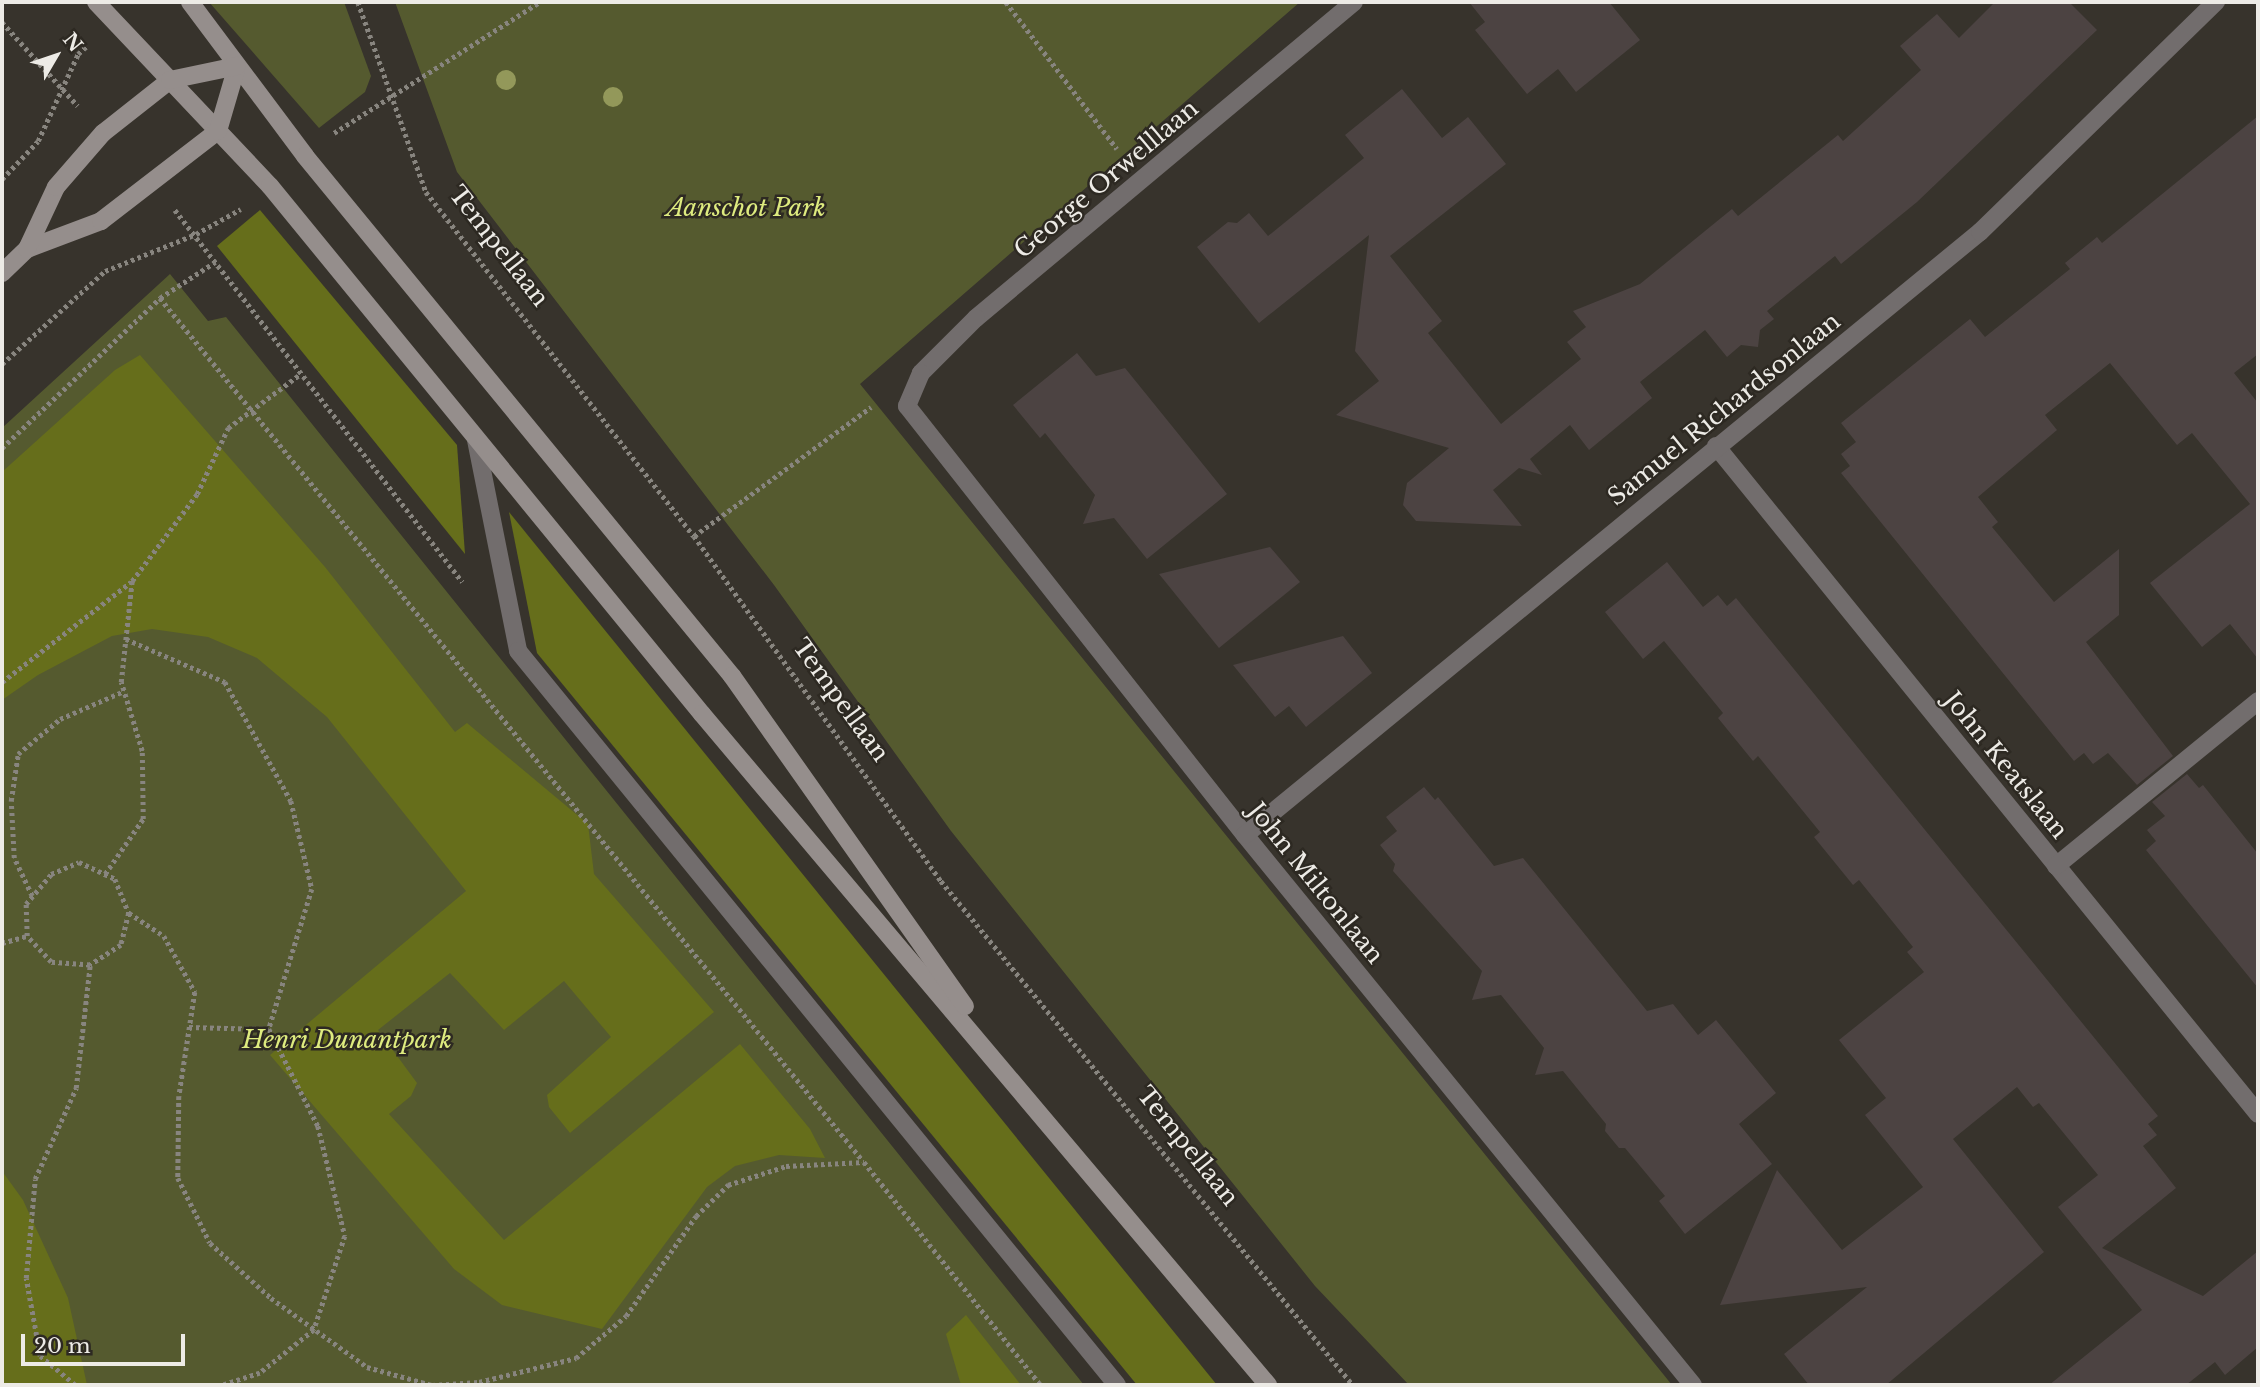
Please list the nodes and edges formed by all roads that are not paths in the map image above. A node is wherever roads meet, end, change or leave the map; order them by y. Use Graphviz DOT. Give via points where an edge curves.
graph roads {
  1 [pos="96,2"];
  2 [pos="190,2"];
  3 [pos="1354,2"];
  4 [pos="2216,2"];
  5 [pos="237,65"];
  6 [pos="170,80"];
  7 [pos="218,131"];
  8 [pos="27,249"];
  9 [pos="2,273"];
  10 [pos="907,406"];
  11 [pos="476,440"];
  12 [pos="1716,446"];
  13 [pos="2258,701"];
  14 [pos="1245,835"];
  15 [pos="2056,866"];
  16 [pos="1023,1089"];
  17 [pos="2258,1114"];
  18 [pos="1117,1385"];
  19 [pos="1268,1385"];
  20 [pos="1693,1385"];
  1 -- 6 [label="main road"];
  2 -- 5 [label="main road"];
  3 -- 10 [label="street, George Orwelllaan" via="976,318 921,373"];
  4 -- 12 [label="street, Samuel Richardsonlaan" via="1980,232"];
  5 -- 6 [label="main road"];
  5 -- 7 [label="main road"];
  5 -- 16 [label="main road" via="304,156 732,676"];
  6 -- 7 [label="main road"];
  6 -- 8 [label="main road" via="103,134 56,187"];
  7 -- 8 [label="main road" via="101,221"];
  7 -- 11 [label="main road" via="270,186"];
  8 -- 9 [label="main road"];
  10 -- 14 [label="street, John Miltonlaan"];
  11 -- 16 [label="main road"];
  11 -- 18 [label="street" via="518,651"];
  12 -- 14 [label="street, Samuel Richardsonlaan"];
  12 -- 15 [label="street, John Keatslaan"];
  13 -- 15 [label="street"];
  14 -- 20 [label="street, John Miltonlaan"];
  15 -- 17 [label="street, John Keatslaan"];
  16 -- 19 [label="main road"];
}
